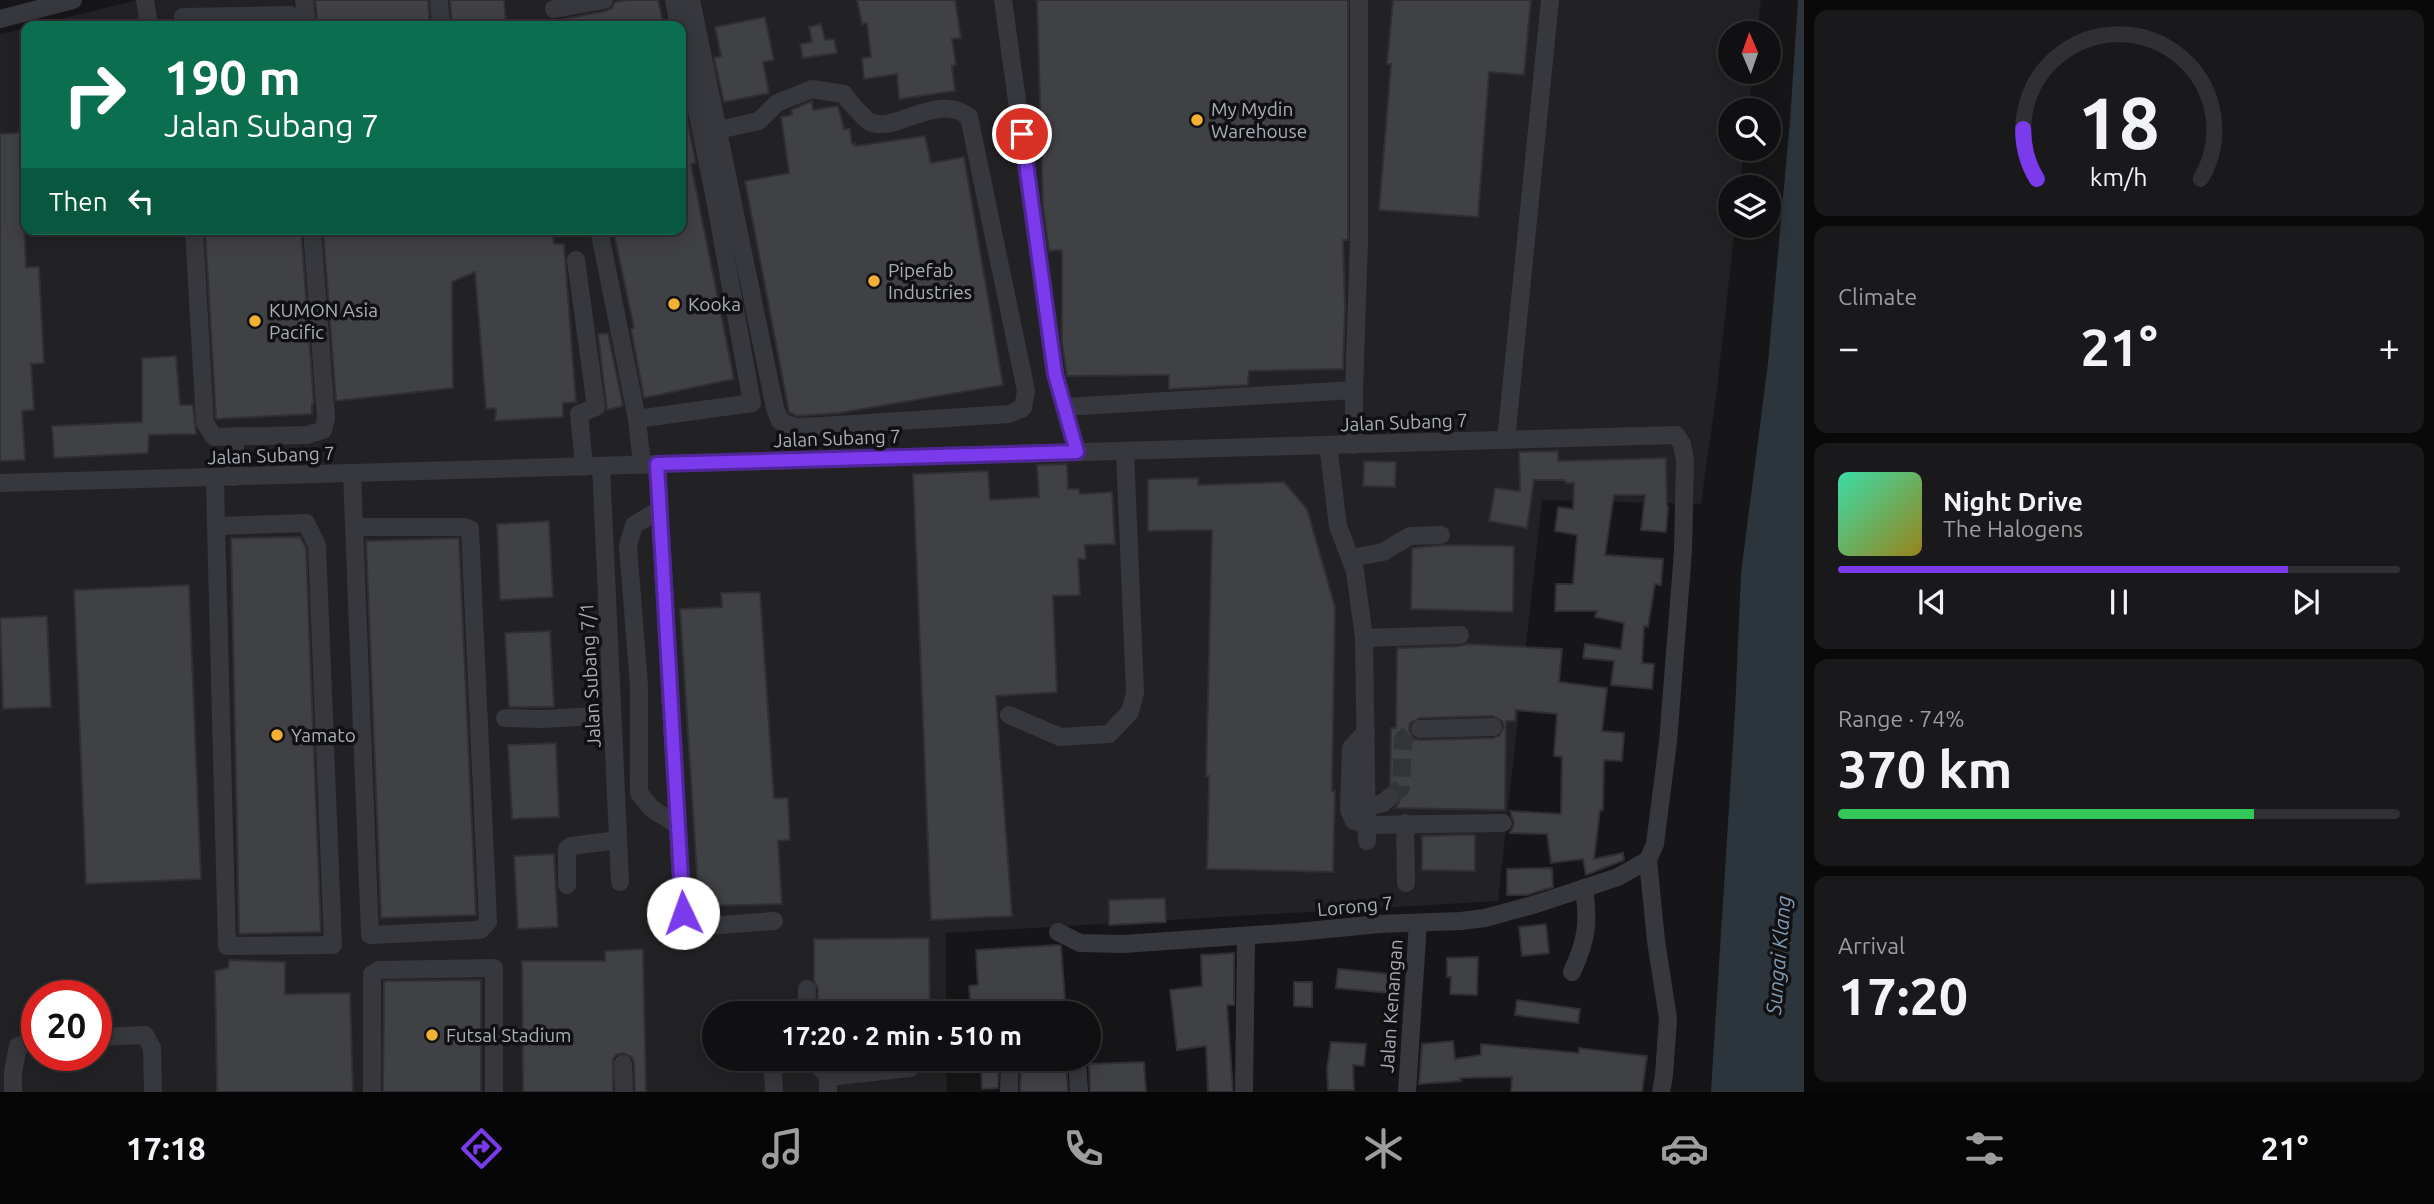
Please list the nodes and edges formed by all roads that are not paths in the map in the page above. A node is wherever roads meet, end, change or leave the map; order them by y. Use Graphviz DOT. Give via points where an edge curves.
graph roads {
  1 [pos="73,0"];
  2 [pos="145,0"];
  3 [pos="304,0"];
  4 [pos="439,0"];
  5 [pos="604,0"];
  6 [pos="674,0"];
  7 [pos="691,0"];
  8 [pos="1003,0"];
  9 [pos="1359,0"];
  10 [pos="1550,0"];
  11 [pos="201,8"];
  12 [pos="555,12"];
  13 [pos="183,15"];
  14 [pos="0,19"];
  15 [pos="148,21"];
  16 [pos="297,21"];
  17 [pos="306,21"];
  18 [pos="441,21"];
  19 [pos="678,21"];
  20 [pos="686,57"];
  21 [pos="718,130"];
  22 [pos="194,235"];
  23 [pos="312,235"];
  24 [pos="600,235"];
  25 [pos="576,260"];
  26 [pos="1354,390"];
  27 [pos="1064,407"];
  28 [pos="637,419"];
  29 [pos="235,436"];
  30 [pos="1506,440"];
  31 [pos="1328,445"];
  32 [pos="1354,445"];
  33 [pos="1125,451"];
  34 [pos="1077,452"];
  35 [pos="649,465"];
  36 [pos="593,466"];
  37 [pos="352,473"];
  38 [pos="215,477"];
  39 [pos="234,477"];
  40 [pos="0,483"];
  41 [pos="660,510"];
  42 [pos="216,526"];
  43 [pos="355,527"];
  44 [pos="1441,535"];
  45 [pos="1350,558"];
  46 [pos="1460,635"];
  47 [pos="1364,638"];
  48 [pos="612,715"];
  49 [pos="1009,715"];
  50 [pos="505,718"];
  51 [pos="1493,727"];
  52 [pos="1420,729"];
  53 [pos="1389,798"];
  54 [pos="1405,823"];
  55 [pos="1503,823"];
  56 [pos="1367,824"];
  57 [pos="678,825"];
  58 [pos="618,839"];
  59 [pos="1648,860"];
  60 [pos="620,882"];
  61 [pos="1406,883"];
  62 [pos="567,885"];
  63 [pos="1584,888"];
  64 [pos="774,921"];
  65 [pos="1418,923"];
  66 [pos="1058,932"];
  67 [pos="1246,936"];
  68 [pos="1572,972"];
  69 [pos="807,989"];
  70 [pos="806,1001"];
  71 [pos="112,1036"];
  72 [pos="21,1045"];
  73 [pos="623,1064"];
  74 [pos="773,1071"];
  75 [pos="896,1071"];
  76 [pos="1010,1071"];
  77 [pos="1078,1071"];
  78 [pos="828,1085"];
  79 [pos="13,1092"];
  80 [pos="153,1092"];
  81 [pos="372,1092"];
  82 [pos="495,1092"];
  83 [pos="624,1092"];
  84 [pos="774,1092"];
  85 [pos="1009,1092"];
  86 [pos="1079,1092"];
  87 [pos="1244,1092"];
  88 [pos="1407,1092"];
  89 [pos="1661,1092"];
  1 -- 14 [label="street"];
  2 -- 15 [label="street"];
  3 -- 17 [label="street"];
  4 -- 18 [label="street"];
  5 -- 12 [label="street"];
  6 -- 19 [label="street"];
  7 -- 21 [label="street"];
  8 -- 27 [label="street" via="1055,374"];
  9 -- 26 [label="street"];
  10 -- 30 [label="street"];
  11 -- 13 [label="street"];
  11 -- 16 [label="street" via="290,15"];
  20 -- 28 [label="street" via="752,403"];
  21 -- 21 [label="street" via="780,421 795,427 822,426 1009,414 1023,408 1026,391 969,117 961,110 937,109 884,123 870,122 844,94 811,89 777,103 759,121"];
  22 -- 29 [label="street" via="205,423 214,437"];
  23 -- 29 [label="street" via="326,418 323,430 307,435"];
  24 -- 28 [label="street"];
  25 -- 36 [label="street, Jalan Subang 7/1" via="596,407 579,414"];
  26 -- 27 [label="street"];
  26 -- 32 [label="street"];
  27 -- 34 [label="street"];
  28 -- 35 [label="street"];
  29 -- 39 [label="street"];
  30 -- 32 [label="street, Jalan Subang 7"];
  30 -- 59 [label="street, Jalan Subang 7" via="1676,435 1682,444 1683,551 1668,742 1655,844"];
  31 -- 32 [label="street, Jalan Subang 7"];
  31 -- 33 [label="street, Jalan Subang 7"];
  31 -- 45 [label="street" via="1338,526"];
  33 -- 34 [label="street, Jalan Subang 7"];
  33 -- 49 [label="street" via="1135,693 1130,712 1109,734 1060,737"];
  34 -- 35 [label="street, Jalan Subang 7"];
  35 -- 36 [label="street, Jalan Subang 7"];
  35 -- 41 [label="street"];
  36 -- 37 [label="street, Jalan Subang 7"];
  36 -- 48 [label="street, Jalan Subang 7/1"];
  37 -- 39 [label="street, Jalan Subang 7"];
  37 -- 43 [label="street"];
  38 -- 39 [label="street, Jalan Subang 7"];
  38 -- 40 [label="street, Jalan Subang 7"];
  38 -- 42 [label="street"];
  41 -- 57 [label="street"];
  41 -- 57 [label="street" via="634,525 628,546 639,686 639,793 652,809"];
  42 -- 42 [label="street" via="306,523 317,545 333,945 226,946"];
  43 -- 43 [label="street" via="470,529 488,922 480,930 370,934"];
  44 -- 45 [label="street" via="1410,536 1383,552"];
  45 -- 47 [label="street"];
  46 -- 47 [label="street"];
  47 -- 56 [label="street" via="1366,732 1351,748 1349,810 1353,821"];
  48 -- 50 [label="street"];
  48 -- 58 [label="street, Jalan Subang 7/1"];
  51 -- 52 [label="street"];
  53 -- 56 [label="street"];
  54 -- 55 [label="street"];
  54 -- 56 [label="street"];
  54 -- 61 [label="street"];
  57 -- 64 [label="street" via="683,913 694,923 708,926"];
  58 -- 60 [label="street, Jalan Subang 7/1"];
  58 -- 62 [label="street" via="567,849"];
  59 -- 63 [label="street, Lorong 7" via="1618,877"];
  59 -- 89 [label="street" via="1668,1018"];
  63 -- 65 [label="street, Lorong 7" via="1485,918"];
  63 -- 68 [label="street" via="1588,917 1583,949"];
  65 -- 67 [label="street, Lorong 7"];
  65 -- 88 [label="street, Jalan Kenangan"];
  66 -- 67 [label="street, Lorong 7" via="1080,943 1123,944"];
  67 -- 87 [label="street"];
  69 -- 70 [label="street"];
  71 -- 80 [label="street" via="145,1035 152,1048"];
  72 -- 79 [label="street"];
  73 -- 83 [label="street"];
  74 -- 84 [label="street"];
  75 -- 78 [label="street"];
  76 -- 85 [label="street"];
  77 -- 86 [label="street"];
  81 -- 82 [label="street" via="372,974 379,970 494,968"];
}
